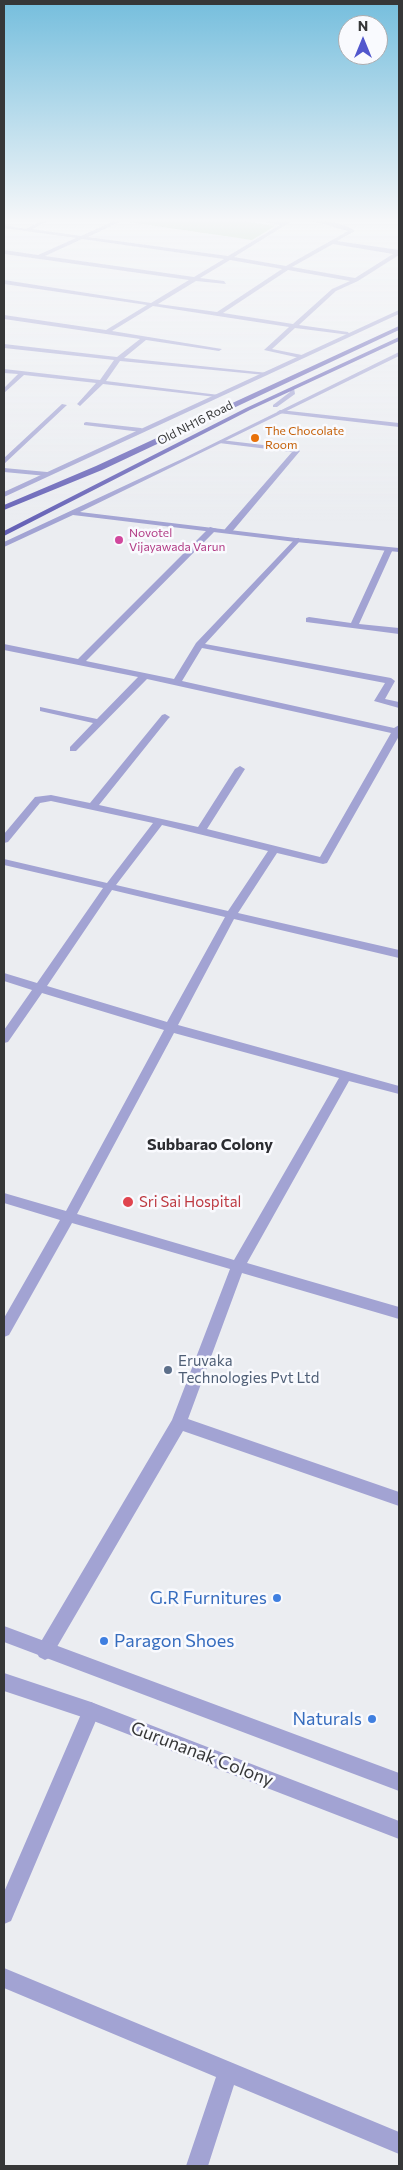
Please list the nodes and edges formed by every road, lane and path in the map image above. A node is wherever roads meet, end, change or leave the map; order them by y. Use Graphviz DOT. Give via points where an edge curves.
graph roads {
  1 [pos="40,322"];
  2 [pos="123,322"];
  3 [pos="270,322"];
  4 [pos="298,322"];
  5 [pos="375,322"];
  6 [pos="294,326"];
  7 [pos="399,328"];
  8 [pos="107,332"];
  9 [pos="348,334"];
  10 [pos="146,338"];
  11 [pos="399,339"];
  12 [pos="4,346"];
  13 [pos="219,349"];
  14 [pos="399,354"];
  15 [pos="300,356"];
  16 [pos="118,360"];
  17 [pos="4,371"];
  18 [pos="265,372"];
  19 [pos="23,373"];
  20 [pos="102,382"];
  21 [pos="292,388"];
  22 [pos="4,390"];
  23 [pos="216,395"];
  24 [pos="80,404"];
  25 [pos="64,405"];
  26 [pos="280,412"];
  27 [pos="272,416"];
  28 [pos="86,424"];
  29 [pos="399,424"];
  30 [pos="141,430"];
  31 [pos="221,442"];
  32 [pos="4,462"];
  33 [pos="4,470"];
  34 [pos="47,474"];
  35 [pos="46,491"];
  36 [pos="80,494"];
  37 [pos="4,495"];
  38 [pos="4,508"];
  39 [pos="71,512"];
  40 [pos="4,513"];
  41 [pos="4,527"];
  42 [pos="213,529"];
  43 [pos="228,531"];
  44 [pos="4,534"];
  45 [pos="296,540"];
  46 [pos="4,544"];
  47 [pos="388,549"];
  48 [pos="399,550"];
  49 [pos="310,620"];
  50 [pos="355,624"];
  51 [pos="399,632"];
  52 [pos="199,645"];
  53 [pos="4,647"];
  54 [pos="80,662"];
  55 [pos="144,676"];
  56 [pos="177,682"];
  57 [pos="399,705"];
  58 [pos="42,709"];
  59 [pos="165,717"];
  60 [pos="99,722"];
  61 [pos="399,731"];
  62 [pos="73,749"];
  63 [pos="240,769"];
  64 [pos="92,806"];
  65 [pos="159,822"];
  66 [pos="201,831"];
  67 [pos="4,840"];
  68 [pos="274,850"];
  69 [pos="4,862"];
  70 [pos="109,887"];
  71 [pos="231,915"];
  72 [pos="399,954"];
  73 [pos="4,977"];
  74 [pos="41,987"];
  75 [pos="172,1028"];
  76 [pos="4,1039"];
  77 [pos="346,1076"];
  78 [pos="399,1090"];
  79 [pos="4,1198"];
  80 [pos="69,1217"];
  81 [pos="238,1266"];
  82 [pos="399,1314"];
  83 [pos="4,1331"];
  84 [pos="179,1423"];
  85 [pos="399,1499"];
  86 [pos="4,1634"];
  87 [pos="45,1650"];
  88 [pos="4,1682"];
  89 [pos="91,1711"];
  90 [pos="399,1782"];
  91 [pos="399,1830"];
  92 [pos="4,1914"];
  93 [pos="4,1978"];
  94 [pos="228,2072"];
  95 [pos="399,2143"];
  96 [pos="197,2166"];
  1 -- 8 [label="street"];
  2 -- 8 [label="street"];
  3 -- 6 [label="street"];
  4 -- 6 [label="street"];
  5 -- 9 [label="street"];
  6 -- 9 [label="street"];
  6 -- 15 [label="street" via="267,350"];
  7 -- 35 [label="main road, Old NH16 Road"];
  8 -- 10 [label="street"];
  9 -- 15 [label="street"];
  10 -- 13 [label="street"];
  10 -- 16 [label="street"];
  11 -- 21 [label="main road, Old NH16 Road"];
  12 -- 16 [label="street"];
  14 -- 26 [label="street"];
  15 -- 18 [label="street"];
  16 -- 18 [label="street"];
  16 -- 20 [label="street"];
  17 -- 19 [label="street"];
  18 -- 23 [label="street"];
  19 -- 20 [label="street"];
  19 -- 22 [label="street"];
  20 -- 23 [label="street"];
  20 -- 24 [label="street"];
  21 -- 27 [label="street" via="293,393 274,408"];
  21 -- 36 [label="main road, Old NH16 Road"];
  23 -- 30 [label="street"];
  25 -- 32 [label="street"];
  26 -- 27 [label="street"];
  26 -- 29 [label="street"];
  27 -- 31 [label="street"];
  28 -- 30 [label="street"];
  30 -- 34 [label="street"];
  31 -- 39 [label="street"];
  31 -- 43 [label="street" via="297,451"];
  33 -- 34 [label="street"];
  34 -- 37 [label="street"];
  35 -- 38 [label="main road, Old NH16 Road"];
  35 -- 40 [label="main road"];
  36 -- 41 [label="main road"];
  36 -- 44 [label="main road, Old NH16 Road"];
  39 -- 42 [label="street"];
  39 -- 46 [label="street"];
  42 -- 43 [label="street"];
  42 -- 54 [label="street"];
  43 -- 45 [label="street"];
  45 -- 47 [label="street"];
  45 -- 52 [label="street"];
  47 -- 48 [label="street"];
  47 -- 50 [label="street"];
  49 -- 50 [label="street"];
  50 -- 51 [label="street"];
  52 -- 56 [label="street"];
  52 -- 57 [label="street" via="391,681 379,701"];
  53 -- 54 [label="street"];
  54 -- 55 [label="street"];
  55 -- 56 [label="street"];
  55 -- 60 [label="street"];
  56 -- 61 [label="street"];
  58 -- 60 [label="street"];
  59 -- 64 [label="street"];
  60 -- 62 [label="street"];
  61 -- 68 [label="street" via="323,861"];
  63 -- 66 [label="street"];
  64 -- 65 [label="street"];
  64 -- 67 [label="street" via="39,799"];
  65 -- 66 [label="street"];
  65 -- 70 [label="street"];
  66 -- 68 [label="street"];
  68 -- 71 [label="street"];
  69 -- 70 [label="street"];
  70 -- 71 [label="street"];
  70 -- 74 [label="street"];
  71 -- 72 [label="street"];
  71 -- 75 [label="street"];
  73 -- 74 [label="street"];
  74 -- 75 [label="street"];
  74 -- 76 [label="street"];
  75 -- 77 [label="street"];
  75 -- 80 [label="street"];
  77 -- 78 [label="street"];
  77 -- 81 [label="street"];
  79 -- 80 [label="street"];
  80 -- 81 [label="street"];
  80 -- 83 [label="street"];
  81 -- 82 [label="street"];
  81 -- 84 [label="street"];
  84 -- 85 [label="street"];
  84 -- 87 [label="street"];
  86 -- 87 [label="street"];
  87 -- 90 [label="street"];
  88 -- 89 [label="street, Gurunanak Colony"];
  89 -- 91 [label="street, Gurunanak Colony"];
  89 -- 92 [label="street"];
  93 -- 94 [label="street"];
  94 -- 95 [label="street"];
  94 -- 96 [label="street"];
}
